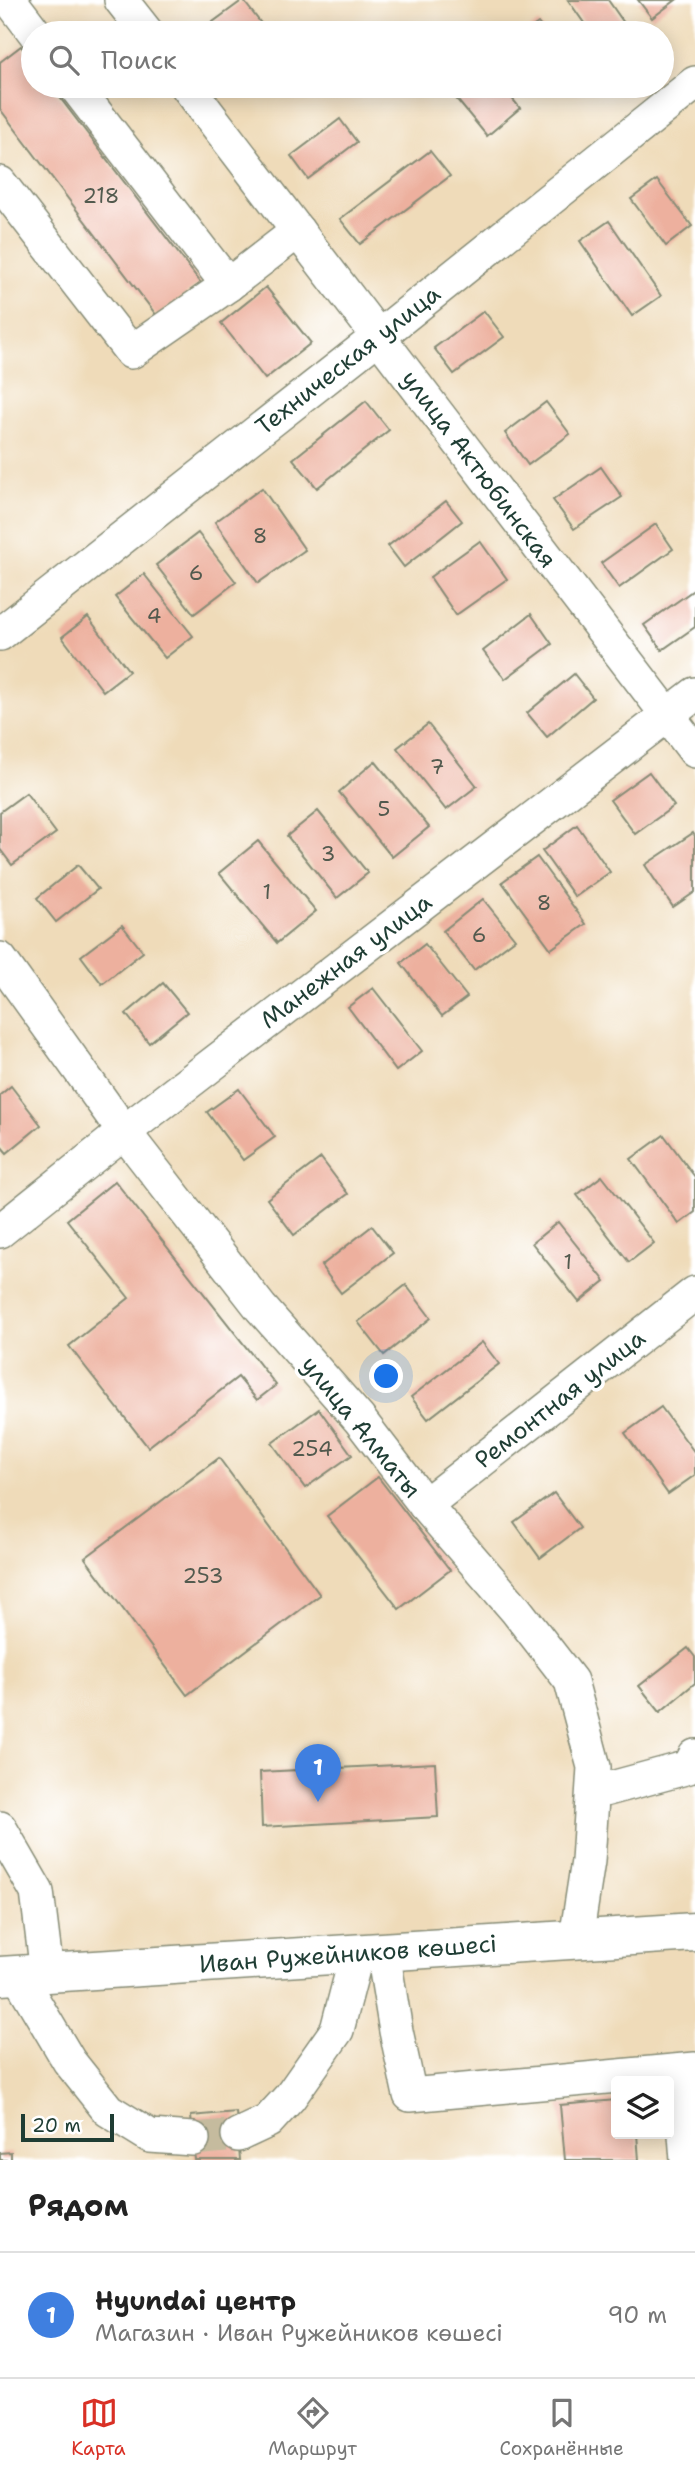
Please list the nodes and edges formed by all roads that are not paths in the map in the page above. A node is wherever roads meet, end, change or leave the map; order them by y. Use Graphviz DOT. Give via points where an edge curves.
graph roads {
  1 [pos="10,0"];
  2 [pos="121,0"];
  3 [pos="26,21"];
  4 [pos="138,21"];
  5 [pos="695,83"];
  6 [pos="84,98"];
  7 [pos="196,98"];
  8 [pos="0,183"];
  9 [pos="298,231"];
  10 [pos="228,285"];
  11 [pos="377,337"];
  12 [pos="0,634"];
  13 [pos="695,694"];
  14 [pos="668,716"];
  15 [pos="695,751"];
  16 [pos="0,959"];
  17 [pos="124,1132"];
  18 [pos="0,1231"];
  19 [pos="695,1293"];
  20 [pos="425,1505"];
  21 [pos="695,1756"];
  22 [pos="593,1793"];
  23 [pos="0,1828"];
  24 [pos="695,1932"];
  25 [pos="576,1940"];
  26 [pos="370,1953"];
  27 [pos="22,1975"];
  28 [pos="687,2070"];
  29 [pos="238,2135"];
  30 [pos="193,2139"];
  31 [pos="687,2160"];
  1 -- 3 [label="street"];
  2 -- 4 [label="street"];
  5 -- 11 [label="street, Техническая улица"];
  6 -- 10 [label="street"];
  7 -- 9 [label="street, улица Актюбинская"];
  8 -- 10 [label="street" via="131,352"];
  9 -- 10 [label="street"];
  9 -- 11 [label="street, улица Актюбинская"];
  11 -- 12 [label="street, Техническая улица"];
  11 -- 14 [label="street, улица Актюбинская"];
  13 -- 14 [label="street, Манежная улица"];
  14 -- 15 [label="street, улица Актюбинская"];
  14 -- 17 [label="street, Манежная улица"];
  16 -- 17 [label="street, улица Алматы"];
  17 -- 18 [label="street, Манежная улица"];
  17 -- 20 [label="street, улица Алматы" via="261,1308 359,1419"];
  19 -- 20 [label="street, Ремонтная улица"];
  20 -- 22 [label="street, улица Алматы" via="570,1681 594,1768"];
  21 -- 22 [label="street" via="689,1767"];
  22 -- 25 [label="street, улица Алматы"];
  23 -- 27 [label="street" via="37,1892"];
  24 -- 25 [label="main road, Иван Ружейников көшесі"];
  25 -- 26 [label="main road, Иван Ружейников көшесі"];
  26 -- 27 [label="main road, Иван Ружейников көшесі"];
  26 -- 28 [label="street" via="396,2031 410,2095"];
  26 -- 29 [label="street" via="337,2030 290,2097 268,2121"];
  27 -- 30 [label="street" via="69,2061 108,2110 150,2136"];
  28 -- 31 [label="street"];
}
